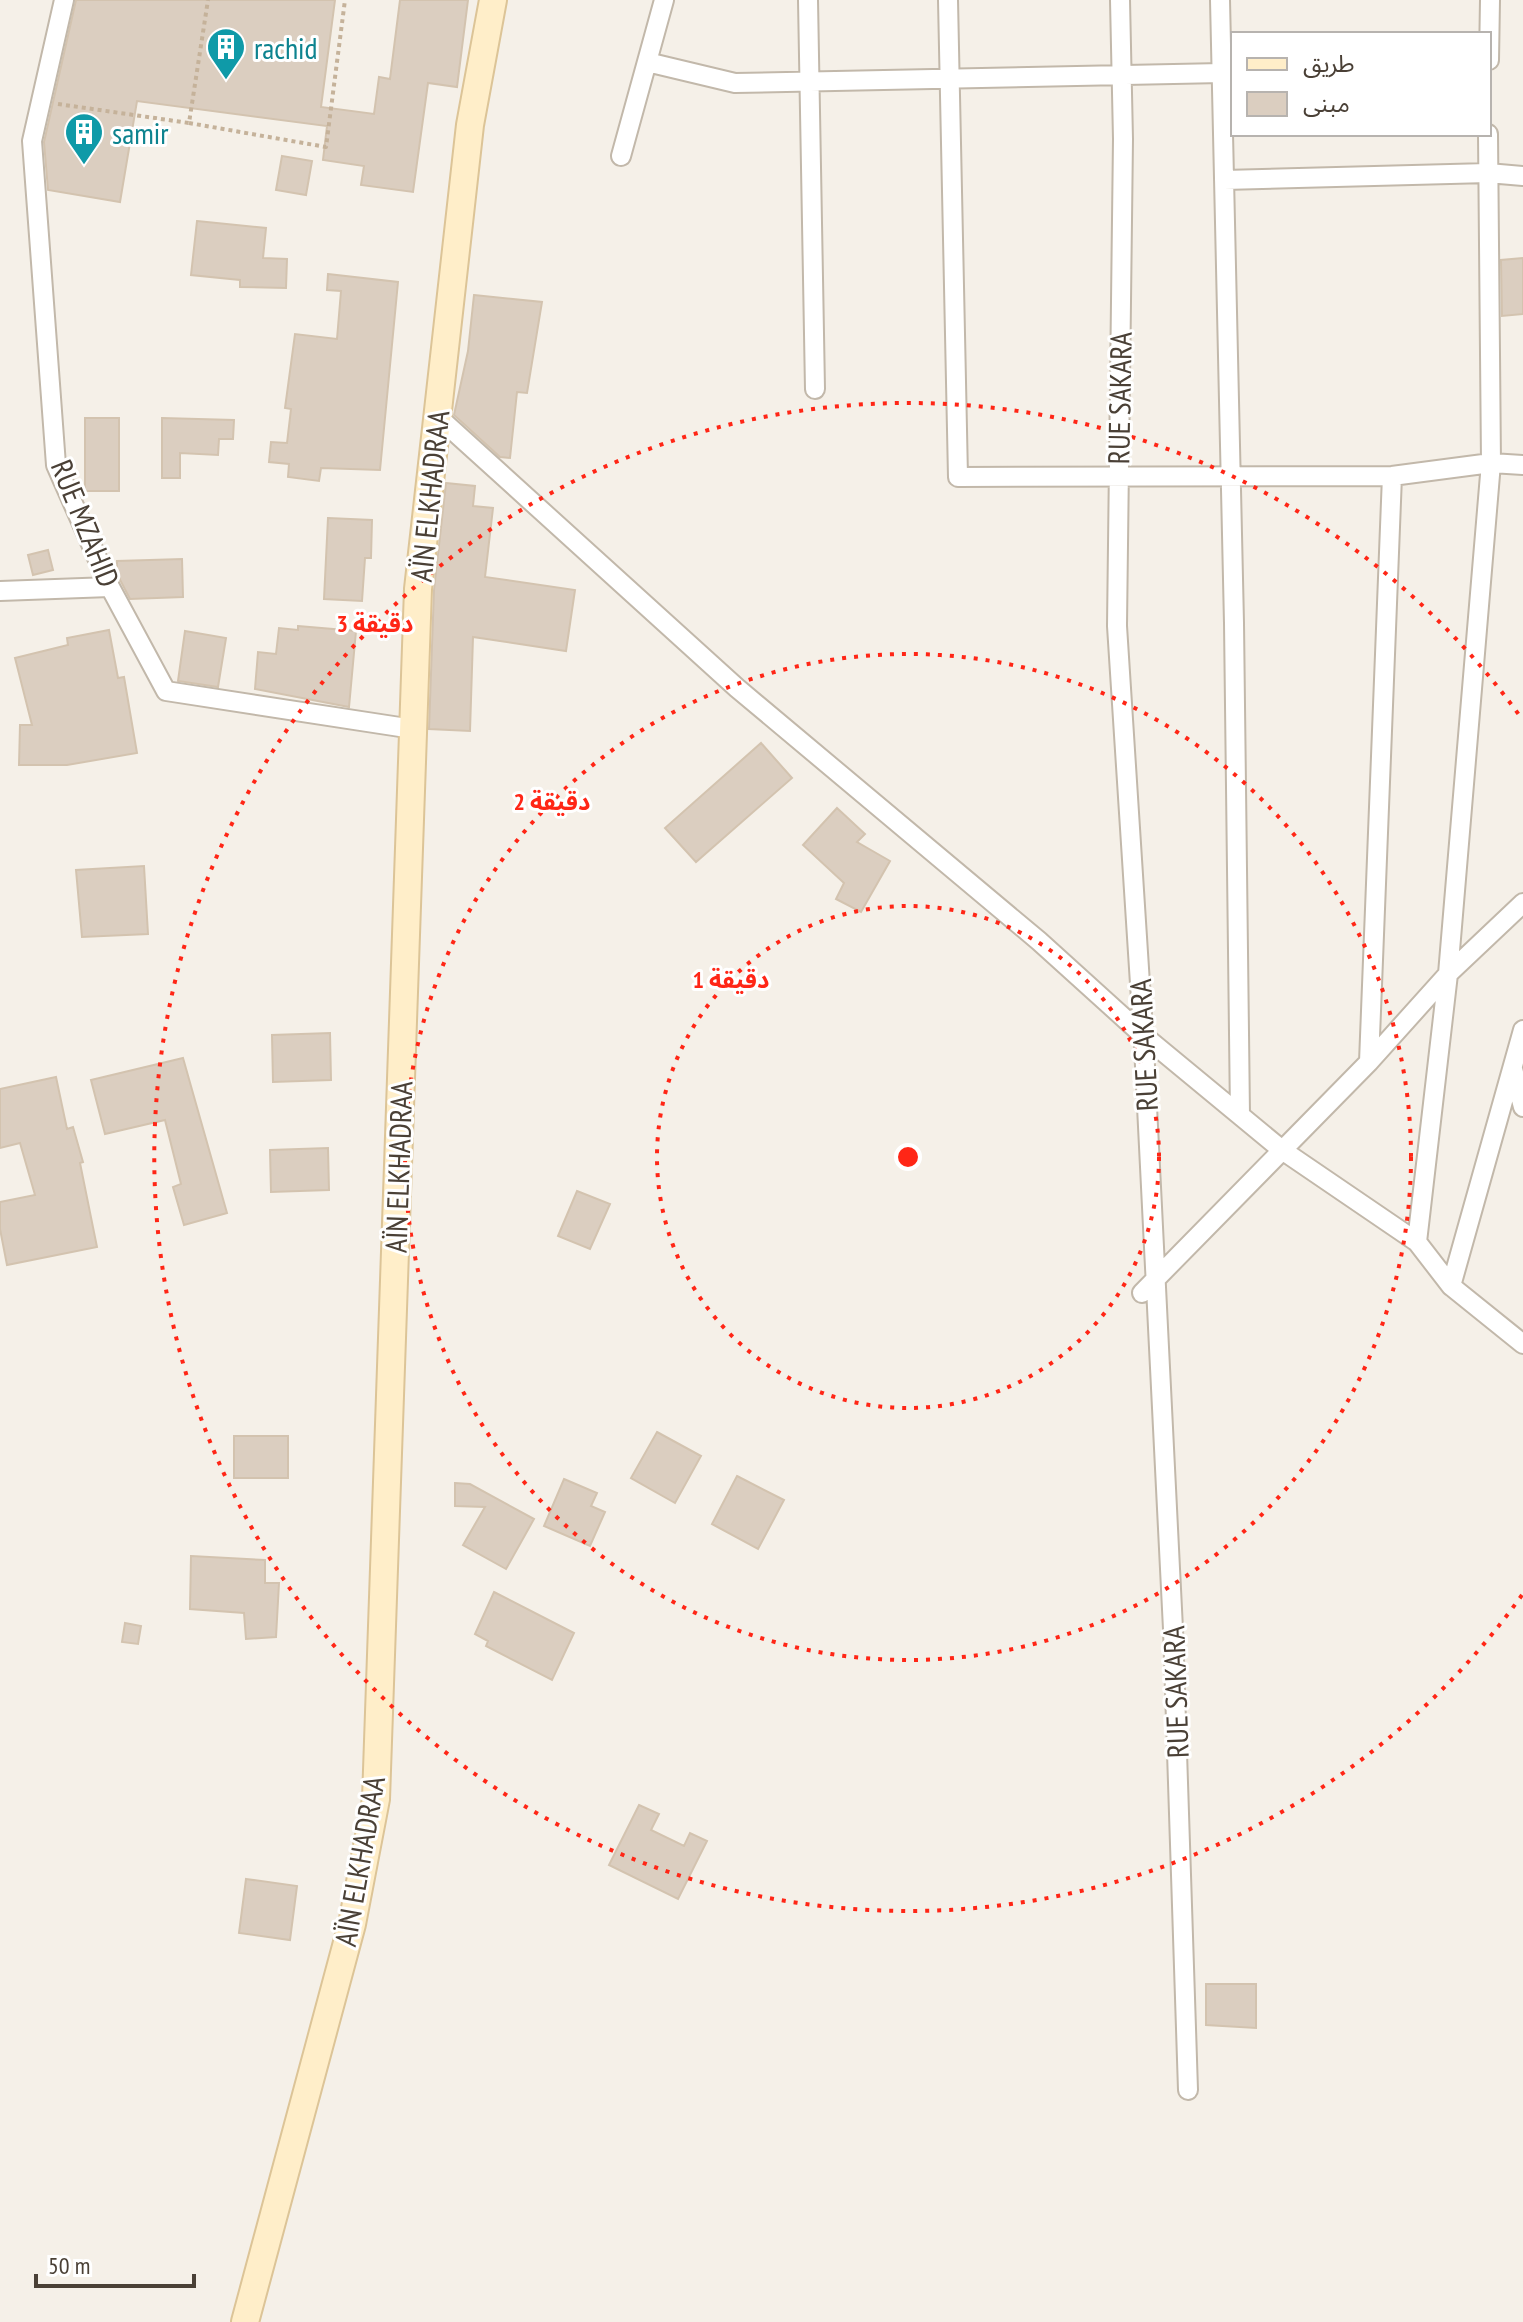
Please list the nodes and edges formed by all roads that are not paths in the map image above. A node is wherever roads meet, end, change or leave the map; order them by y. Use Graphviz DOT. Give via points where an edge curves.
graph roads {
  1 [pos="64,0"];
  2 [pos="493,0"];
  3 [pos="664,0"];
  4 [pos="808,0"];
  5 [pos="948,0"];
  6 [pos="1120,0"];
  7 [pos="1220,0"];
  8 [pos="1490,0"];
  9 [pos="1489,32"];
  10 [pos="647,62"];
  11 [pos="1222,73"];
  12 [pos="1121,75"];
  13 [pos="950,78"];
  14 [pos="809,81"];
  15 [pos="1488,136"];
  16 [pos="621,156"];
  17 [pos="1488,173"];
  18 [pos="1523,176"];
  19 [pos="1224,180"];
  20 [pos="815,389"];
  21 [pos="437,416"];
  22 [pos="1491,463"];
  23 [pos="1523,465"];
  24 [pos="1392,476"];
  25 [pos="1118,477"];
  26 [pos="1231,477"];
  27 [pos="110,587"];
  28 [pos="0,591"];
  29 [pos="413,729"];
  30 [pos="1523,903"];
  31 [pos="1448,974"];
  32 [pos="1523,1030"];
  33 [pos="1144,1036"];
  34 [pos="1369,1062"];
  35 [pos="1513,1067"];
  36 [pos="1523,1107"];
  37 [pos="1240,1115"];
  38 [pos="1282,1150"];
  39 [pos="1417,1242"];
  40 [pos="1148,1286"];
  41 [pos="1451,1286"];
  42 [pos="1523,1344"];
  43 [pos="1188,2090"];
  44 [pos="245,2322"];
  1 -- 27 [label="street, RUE MZAHID" via="32,141 56,465"];
  2 -- 21 [label="main road, AÏN ELKHADRAA" via="470,125"];
  3 -- 10 [label="street"];
  4 -- 14 [label="street"];
  5 -- 13 [label="street"];
  6 -- 12 [label="street, RUE SAKARA"];
  7 -- 11 [label="street"];
  8 -- 9 [label="street"];
  10 -- 14 [label="street" via="735,83"];
  10 -- 16 [label="street"];
  11 -- 12 [label="street"];
  11 -- 19 [label="street"];
  12 -- 13 [label="street"];
  12 -- 25 [label="street, RUE SAKARA"];
  13 -- 14 [label="street"];
  13 -- 25 [label="street" via="958,477"];
  14 -- 20 [label="street"];
  15 -- 17 [label="street"];
  17 -- 18 [label="street"];
  17 -- 19 [label="street"];
  17 -- 22 [label="street"];
  19 -- 26 [label="street"];
  21 -- 29 [label="main road, AÏN ELKHADRAA" via="418,589"];
  21 -- 33 [label="street" via="737,688"];
  22 -- 23 [label="street"];
  22 -- 24 [label="street"];
  22 -- 31 [label="street"];
  24 -- 26 [label="street"];
  24 -- 34 [label="street"];
  25 -- 26 [label="street"];
  25 -- 33 [label="street, RUE SAKARA" via="1117,626"];
  26 -- 37 [label="street"];
  27 -- 28 [label="street"];
  27 -- 29 [label="street, RUE MZAHID" via="166,691"];
  29 -- 44 [label="main road, AÏN ELKHADRAA" via="376,1799 352,1924"];
  30 -- 31 [label="street"];
  31 -- 34 [label="street"];
  31 -- 39 [label="street"];
  32 -- 35 [label="street"];
  33 -- 37 [label="street"];
  33 -- 40 [label="street, RUE SAKARA"];
  34 -- 38 [label="street"];
  35 -- 36 [label="street"];
  35 -- 41 [label="street"];
  37 -- 38 [label="street"];
  38 -- 39 [label="street"];
  38 -- 40 [label="street"];
  39 -- 41 [label="street"];
  40 -- 43 [label="street, RUE SAKARA" via="1173,1629"];
  41 -- 42 [label="street"];
}
